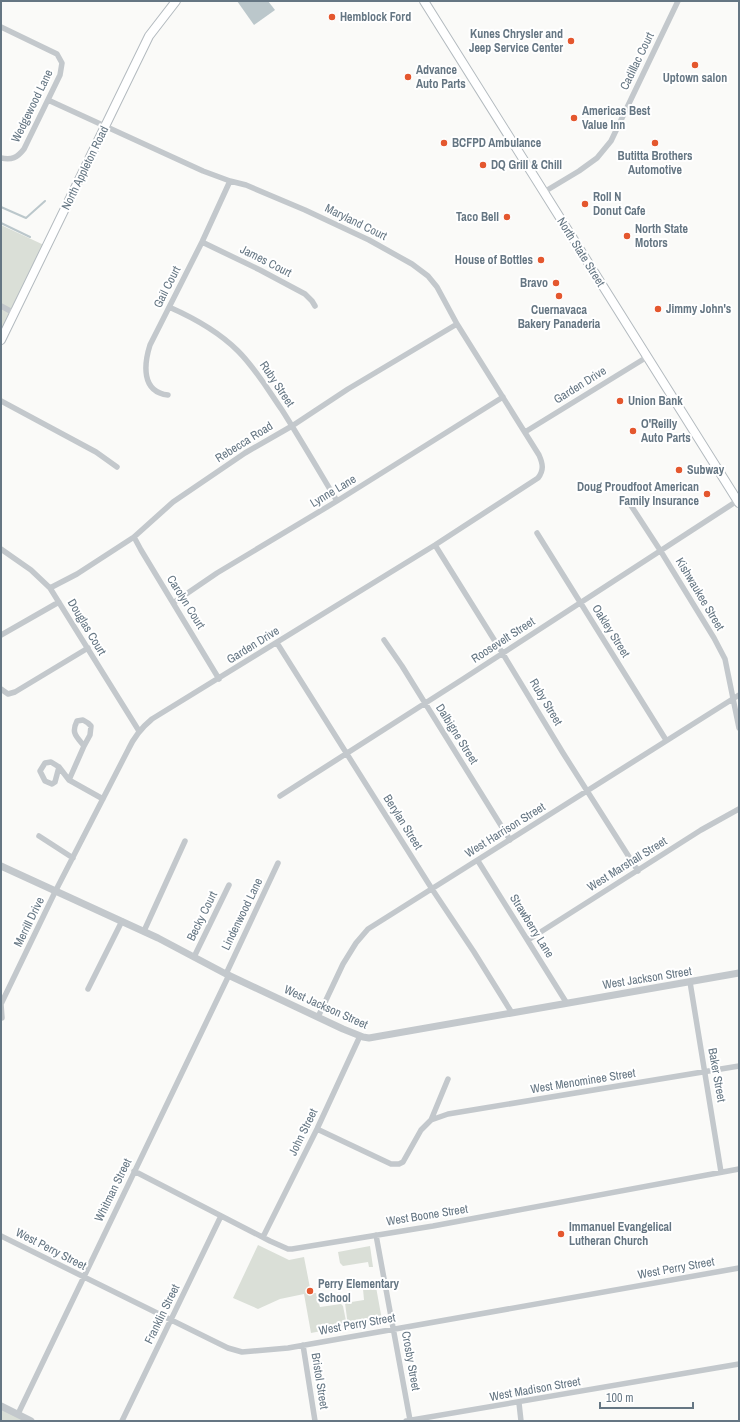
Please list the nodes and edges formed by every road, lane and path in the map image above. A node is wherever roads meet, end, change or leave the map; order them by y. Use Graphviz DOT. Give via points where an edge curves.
graph roads {
  1 [pos="424,1"];
  2 [pos="678,1"];
  3 [pos="173,2"];
  4 [pos="1,27"];
  5 [pos="48,100"];
  6 [pos="105,126"];
  7 [pos="1,158"];
  8 [pos="230,181"];
  9 [pos="544,192"];
  10 [pos="202,242"];
  11 [pos="1,306"];
  12 [pos="315,306"];
  13 [pos="169,307"];
  14 [pos="14,313"];
  15 [pos="457,324"];
  16 [pos="1,340"];
  17 [pos="647,357"];
  18 [pos="168,395"];
  19 [pos="503,397"];
  20 [pos="1,401"];
  21 [pos="292,426"];
  22 [pos="525,432"];
  23 [pos="117,467"];
  24 [pos="533,482"];
  25 [pos="337,501"];
  26 [pos="738,502"];
  27 [pos="630,504"];
  28 [pos="537,533"];
  29 [pos="134,537"];
  30 [pos="435,545"];
  31 [pos="1,549"];
  32 [pos="660,550"];
  33 [pos="50,588"];
  34 [pos="59,602"];
  35 [pos="581,602"];
  36 [pos="173,603"];
  37 [pos="1,634"];
  38 [pos="384,640"];
  39 [pos="277,643"];
  40 [pos="88,648"];
  41 [pos="503,654"];
  42 [pos="219,679"];
  43 [pos="1,690"];
  44 [pos="736,696"];
  45 [pos="425,704"];
  46 [pos="739,728"];
  47 [pos="139,731"];
  48 [pos="666,740"];
  49 [pos="84,746"];
  50 [pos="347,754"];
  51 [pos="59,767"];
  52 [pos="70,780"];
  53 [pos="588,791"];
  54 [pos="280,796"];
  55 [pos="103,799"];
  56 [pos="739,809"];
  57 [pos="39,836"];
  58 [pos="510,840"];
  59 [pos="185,841"];
  60 [pos="73,858"];
  61 [pos="478,860"];
  62 [pos="278,863"];
  63 [pos="1,866"];
  64 [pos="638,871"];
  65 [pos="229,885"];
  66 [pos="432,889"];
  67 [pos="56,892"];
  68 [pos="122,921"];
  69 [pos="144,931"];
  70 [pos="528,940"];
  71 [pos="194,957"];
  72 [pos="739,973"];
  73 [pos="227,974"];
  74 [pos="690,982"];
  75 [pos="88,989"];
  76 [pos="566,1002"];
  77 [pos="1,1004"];
  78 [pos="512,1013"];
  79 [pos="318,1017"];
  80 [pos="2,1018"];
  81 [pos="360,1036"];
  82 [pos="739,1066"];
  83 [pos="705,1072"];
  84 [pos="448,1079"];
  85 [pos="431,1120"];
  86 [pos="317,1129"];
  87 [pos="739,1169"];
  88 [pos="134,1171"];
  89 [pos="721,1172"];
  90 [pos="221,1216"];
  91 [pos="376,1235"];
  92 [pos="1,1236"];
  93 [pos="263,1237"];
  94 [pos="739,1268"];
  95 [pos="84,1278"];
  96 [pos="171,1321"];
  97 [pos="394,1328"];
  98 [pos="303,1345"];
  99 [pos="739,1364"];
  100 [pos="518,1403"];
  101 [pos="1,1406"];
  102 [pos="18,1414"];
  103 [pos="31,1421"];
  104 [pos="122,1421"];
  105 [pos="315,1421"];
  106 [pos="408,1421"];
  107 [pos="521,1421"];
  1 -- 9 [label="main road, North State Street"];
  2 -- 9 [label="street, Cadillac Court" via="611,141 596,158 579,171"];
  3 -- 6 [label="main road, North Appleton Road" via="149,36"];
  4 -- 5 [label="street, Wedgewood Lane" via="57,54 61,60 62,70"];
  5 -- 6 [label="street, Maryland Court"];
  5 -- 7 [label="street, Wedgewood Lane" via="24,149 14,158"];
  6 -- 8 [label="street, Maryland Court"];
  6 -- 14 [label="main road, North Appleton Road"];
  8 -- 10 [label="street, Gail Court"];
  8 -- 15 [label="street, Maryland Court" via="246,184 305,210 369,240 412,264 428,276 437,287"];
  9 -- 17 [label="main road, North State Street"];
  10 -- 12 [label="street, James Court" via="305,294"];
  10 -- 13 [label="street, Gail Court"];
  11 -- 14 [label="street"];
  13 -- 18 [label="street, Gail Court" via="150,345 146,366 149,384 155,390"];
  13 -- 21 [label="street, Ruby Street" via="202,324 238,351 253,368"];
  14 -- 16 [label="main road, North Appleton Road"];
  15 -- 19 [label="street, Maryland Court"];
  15 -- 21 [label="street, Rebecca Road" via="348,389"];
  17 -- 22 [label="street, Garden Drive"];
  17 -- 26 [label="main road, North State Street"];
  19 -- 22 [label="street, Maryland Court"];
  19 -- 25 [label="street, Lynne Lane"];
  20 -- 23 [label="street" via="96,452"];
  21 -- 25 [label="street, Ruby Street"];
  21 -- 29 [label="street, Rebecca Road" via="245,453 173,502"];
  22 -- 24 [label="street, Maryland Court" via="542,461 542,473"];
  24 -- 30 [label="street, Garden Drive"];
  25 -- 36 [label="street, Lynne Lane" via="217,573"];
  26 -- 32 [label="street, Roosevelt Street"];
  27 -- 32 [label="street, Kishwaukee Street"];
  28 -- 35 [label="street, Oakley Street"];
  29 -- 33 [label="street, Rebecca Road" via="77,574"];
  29 -- 36 [label="street, Carolyn Court"];
  30 -- 39 [label="street, Garden Drive"];
  30 -- 41 [label="street, Ruby Street"];
  31 -- 33 [label="street, Douglas Court" via="31,570"];
  32 -- 35 [label="street, Roosevelt Street"];
  32 -- 44 [label="street, Kishwaukee Street" via="725,659"];
  33 -- 34 [label="street, Douglas Court"];
  34 -- 37 [label="street"];
  34 -- 40 [label="street, Douglas Court"];
  35 -- 41 [label="street, Roosevelt Street"];
  35 -- 48 [label="street, Oakley Street"];
  36 -- 42 [label="street, Carolyn Court"];
  38 -- 45 [label="street, Dalbigne Street"];
  39 -- 42 [label="street, Garden Drive"];
  39 -- 50 [label="street, Berylan Street"];
  40 -- 43 [label="street" via="15,692 8,694"];
  40 -- 47 [label="street, Douglas Court"];
  41 -- 45 [label="street, Roosevelt Street"];
  41 -- 53 [label="street, Ruby Street"];
  42 -- 47 [label="street, Garden Drive" via="152,719"];
  44 -- 46 [label="street, Kishwaukee Street"];
  44 -- 48 [label="street, West Harrison Street"];
  45 -- 50 [label="street, Roosevelt Street"];
  45 -- 58 [label="street, Dalbigne Street"];
  47 -- 55 [label="street, Garden Drive"];
  48 -- 53 [label="street, West Harrison Street"];
  49 -- 52 [label="street"];
  50 -- 54 [label="street, Roosevelt Street"];
  50 -- 66 [label="street, Berylan Street"];
  51 -- 52 [label="street"];
  52 -- 55 [label="street"];
  53 -- 58 [label="street, West Harrison Street"];
  53 -- 64 [label="street, Ruby Street"];
  55 -- 60 [label="street, Garden Drive"];
  56 -- 64 [label="street, West Marshall Street"];
  57 -- 60 [label="street"];
  58 -- 61 [label="street, West Harrison Street"];
  59 -- 69 [label="street"];
  60 -- 67 [label="street, Garden Drive"];
  61 -- 66 [label="street, West Harrison Street"];
  61 -- 70 [label="street, Strawberry Lane"];
  62 -- 73 [label="street, Lindenwood Lane"];
  63 -- 67 [label="street, West Jackson Street"];
  64 -- 70 [label="street, West Marshall Street"];
  65 -- 71 [label="street, Becky Court"];
  66 -- 78 [label="street, Berylan Street"];
  66 -- 79 [label="street, West Harrison Street" via="368,929 343,964"];
  67 -- 68 [label="street, West Jackson Street"];
  67 -- 77 [label="street, Merrill Drive"];
  68 -- 69 [label="street, West Jackson Street"];
  68 -- 75 [label="street"];
  69 -- 71 [label="street, West Jackson Street"];
  70 -- 76 [label="street, Strawberry Lane"];
  71 -- 73 [label="street, West Jackson Street"];
  72 -- 74 [label="street, West Jackson Street"];
  73 -- 79 [label="street, West Jackson Street"];
  73 -- 88 [label="street, Whitman Street"];
  74 -- 76 [label="street, West Jackson Street"];
  74 -- 83 [label="street, Baker Street"];
  76 -- 78 [label="street, West Jackson Street"];
  77 -- 80 [label="street, Merrill Drive"];
  78 -- 81 [label="street, West Jackson Street" via="369,1038"];
  79 -- 81 [label="street, West Jackson Street"];
  81 -- 86 [label="street, John Street"];
  82 -- 83 [label="street, West Menominee Street"];
  83 -- 85 [label="street, West Menominee Street" via="448,1114"];
  83 -- 89 [label="street, Baker Street"];
  84 -- 85 [label="street"];
  85 -- 86 [label="street" via="421,1130 403,1162 399,1164 390,1164"];
  86 -- 93 [label="street, John Street"];
  87 -- 89 [label="street, West Boone Street"];
  88 -- 90 [label="street, West Boone Street"];
  88 -- 95 [label="street, Whitman Street"];
  89 -- 91 [label="street, West Boone Street"];
  90 -- 93 [label="street, West Boone Street"];
  90 -- 96 [label="street, Franklin Street"];
  91 -- 93 [label="street, West Boone Street" via="292,1249"];
  91 -- 97 [label="street, Crosby Street"];
  92 -- 95 [label="street, West Perry Street"];
  94 -- 97 [label="street, West Perry Street"];
  95 -- 96 [label="street, West Perry Street"];
  95 -- 102 [label="street, Whitman Street"];
  96 -- 98 [label="street, West Perry Street" via="242,1352"];
  96 -- 104 [label="street, Franklin Street"];
  97 -- 98 [label="street, West Perry Street"];
  97 -- 106 [label="street, Crosby Street"];
  98 -- 105 [label="street, Bristol Street"];
  99 -- 100 [label="street, West Madison Street"];
  100 -- 106 [label="street, West Madison Street"];
  100 -- 107 [label="street"];
  101 -- 102 [label="street"];
  102 -- 103 [label="street"];
}
